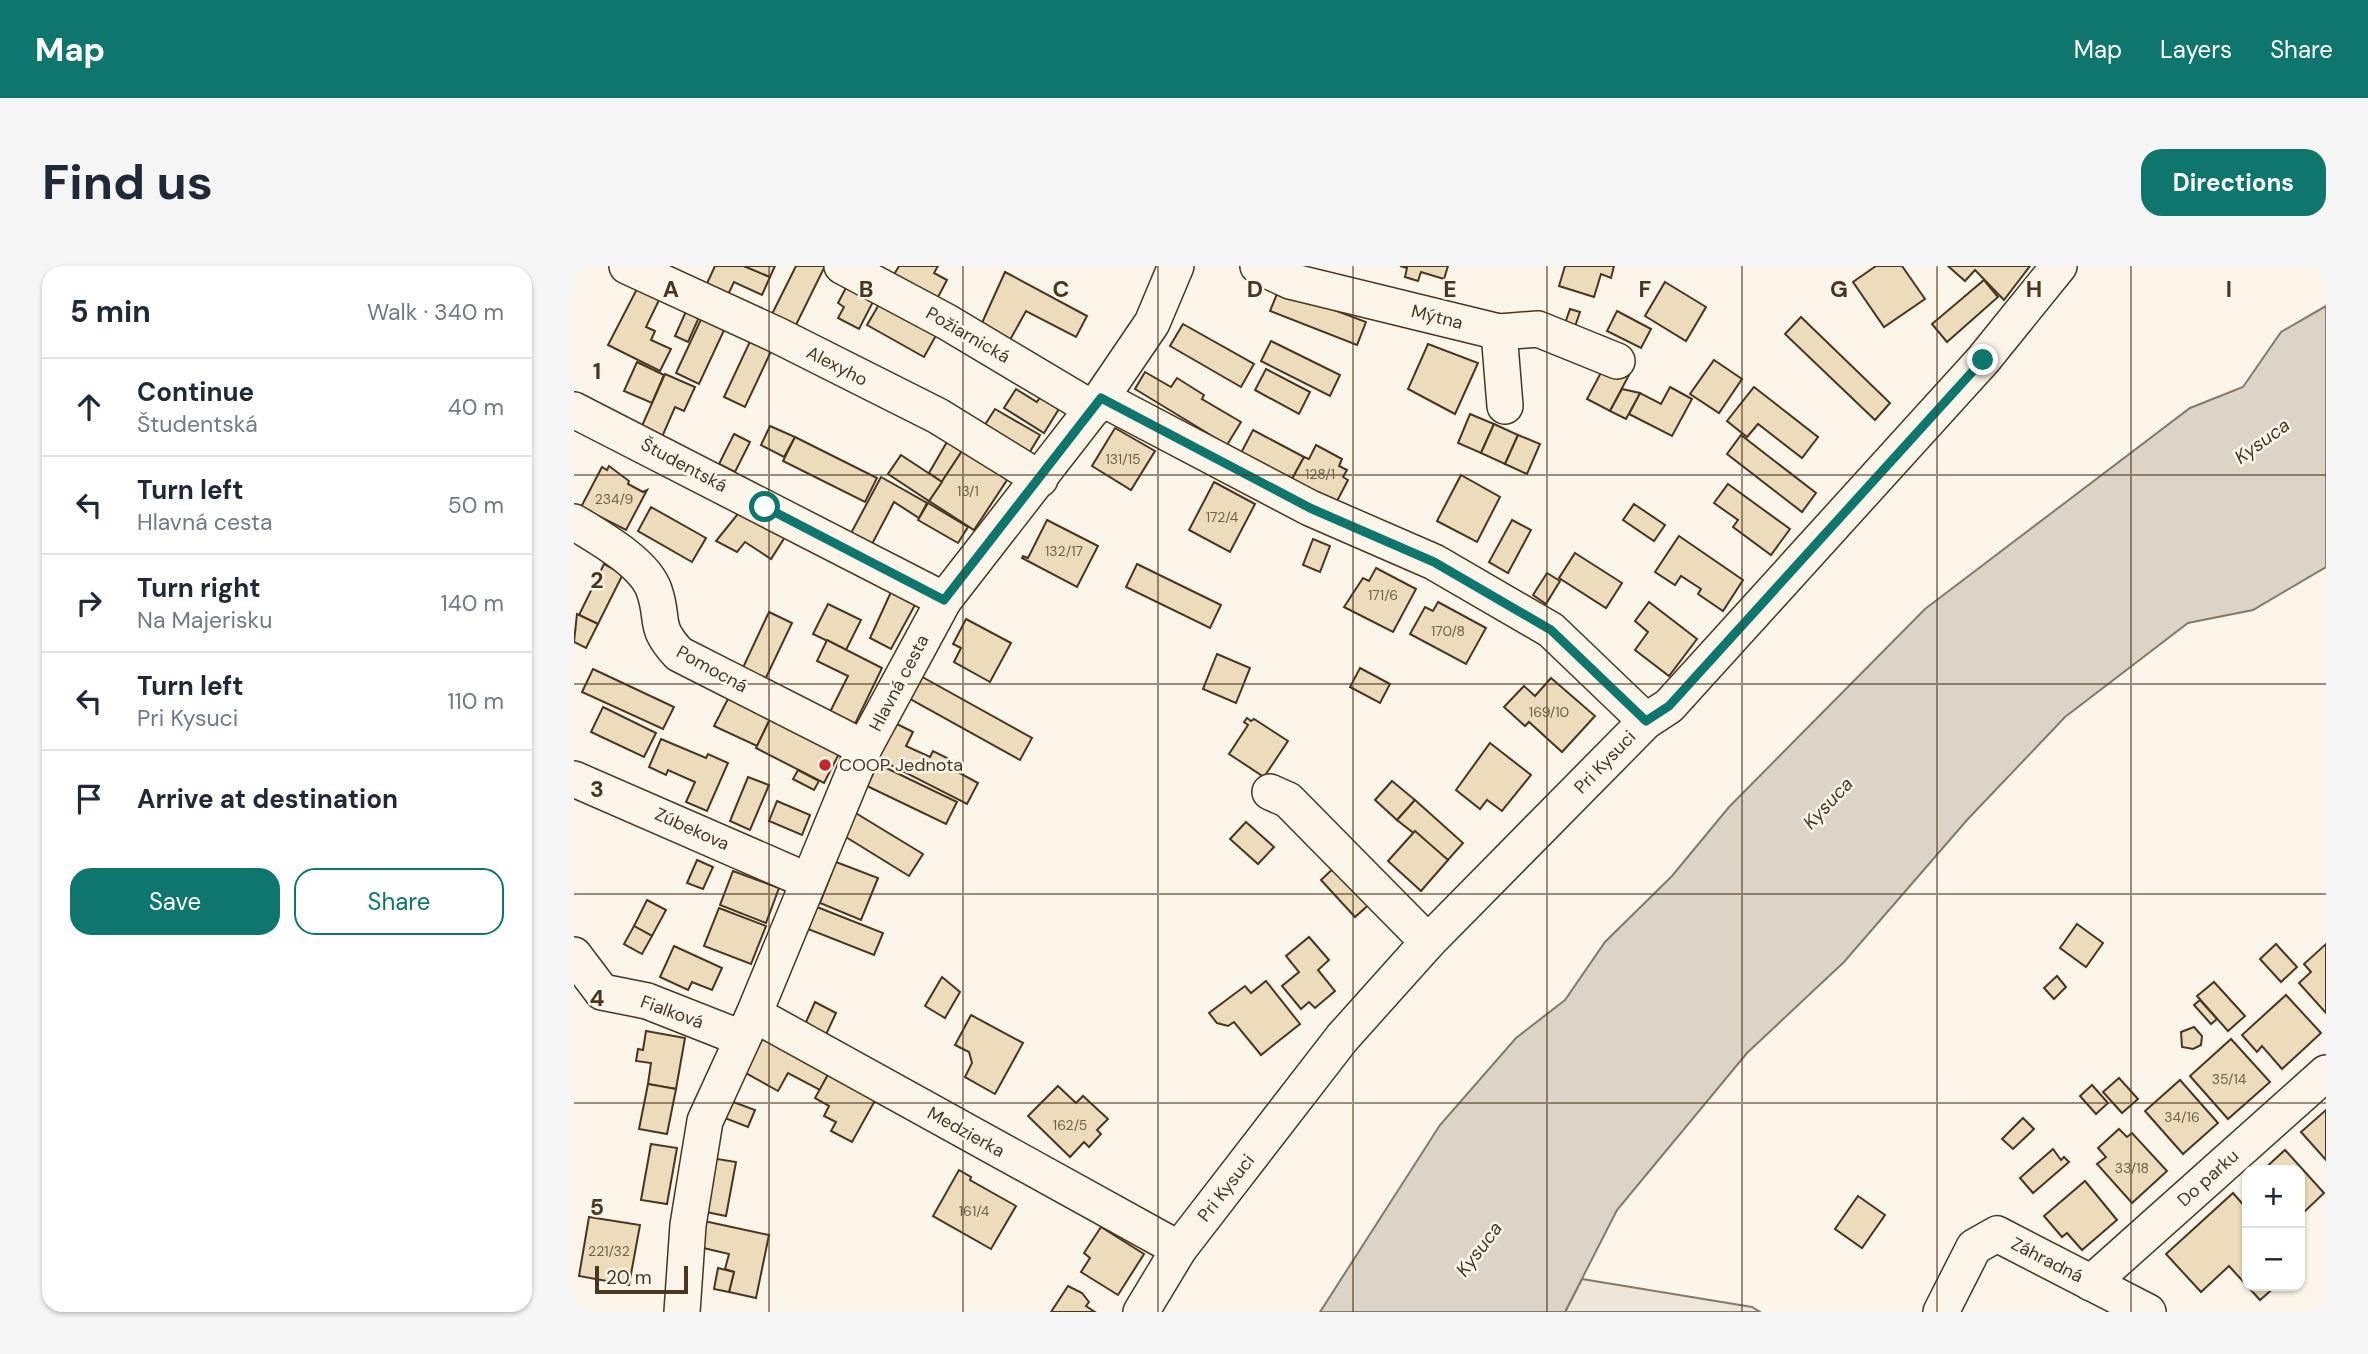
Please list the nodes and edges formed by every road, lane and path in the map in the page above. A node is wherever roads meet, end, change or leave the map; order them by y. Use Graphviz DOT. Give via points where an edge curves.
graph roads {
  1 [pos="626,266"];
  2 [pos="842,266"];
  3 [pos="1176,266"];
  4 [pos="1258,266"];
  5 [pos="2059,266"];
  6 [pos="1499,332"];
  7 [pos="1617,361"];
  8 [pos="1097,403"];
  9 [pos="1505,406"];
  10 [pos="574,410"];
  11 [pos="1040,480"];
  12 [pos="574,522"];
  13 [pos="944,600"];
  14 [pos="1646,721"];
  15 [pos="864,748"];
  16 [pos="574,779"];
  17 [pos="1270,792"];
  18 [pos="808,881"];
  19 [pos="1428,942"];
  20 [pos="574,955"];
  21 [pos="588,994"];
  22 [pos="747,1026"];
  23 [pos="2326,1073"];
  24 [pos="1179,1249"];
  25 [pos="2091,1283"];
  26 [pos="682,1312"];
  27 [pos="1142,1312"];
  28 [pos="1941,1312"];
  29 [pos="2148,1312"];
  1 -- 11 [label="street, Alexyho" via="938,416"];
  2 -- 8 [label="street, Požiarnická"];
  3 -- 8 [label="street, Hlavná cesta" via="1152,323"];
  4 -- 6 [label="street, Mýtna" via="1290,281"];
  5 -- 14 [label="street, Pri Kysuci" via="1983,360 1669,706"];
  6 -- 7 [label="street, Mýtna" via="1538,329"];
  6 -- 9 [label="street"];
  8 -- 11 [label="street, Hlavná cesta"];
  8 -- 14 [label="street, Požiarnická" via="1310,508 1434,562 1551,630"];
  10 -- 13 [label="street, Študentská"];
  11 -- 13 [label="street, Hlavná cesta"];
  12 -- 15 [label="street, Pomocná" via="622,552 653,588 662,636 679,654"];
  13 -- 15 [label="street, Hlavná cesta"];
  14 -- 19 [label="street, Pri Kysuci"];
  15 -- 18 [label="street, Hlavná cesta"];
  16 -- 18 [label="street, Zúbekova"];
  17 -- 19 [label="street" via="1288,800"];
  18 -- 22 [label="street, Hlavná cesta"];
  19 -- 24 [label="street, Pri Kysuci" via="1342,1038"];
  20 -- 21 [label="street, Fialková"];
  21 -- 22 [label="street, Fialková" via="647,1001"];
  22 -- 24 [label="street, Medzierka"];
  22 -- 26 [label="street, Hlavná cesta" via="705,1121 688,1226"];
  23 -- 25 [label="street, Do parku"];
  24 -- 27 [label="street, Pri Kysuci"];
  25 -- 28 [label="street, Záhradná" via="1997,1234 1974,1247"];
  25 -- 29 [label="street, Záhradná"];
}
